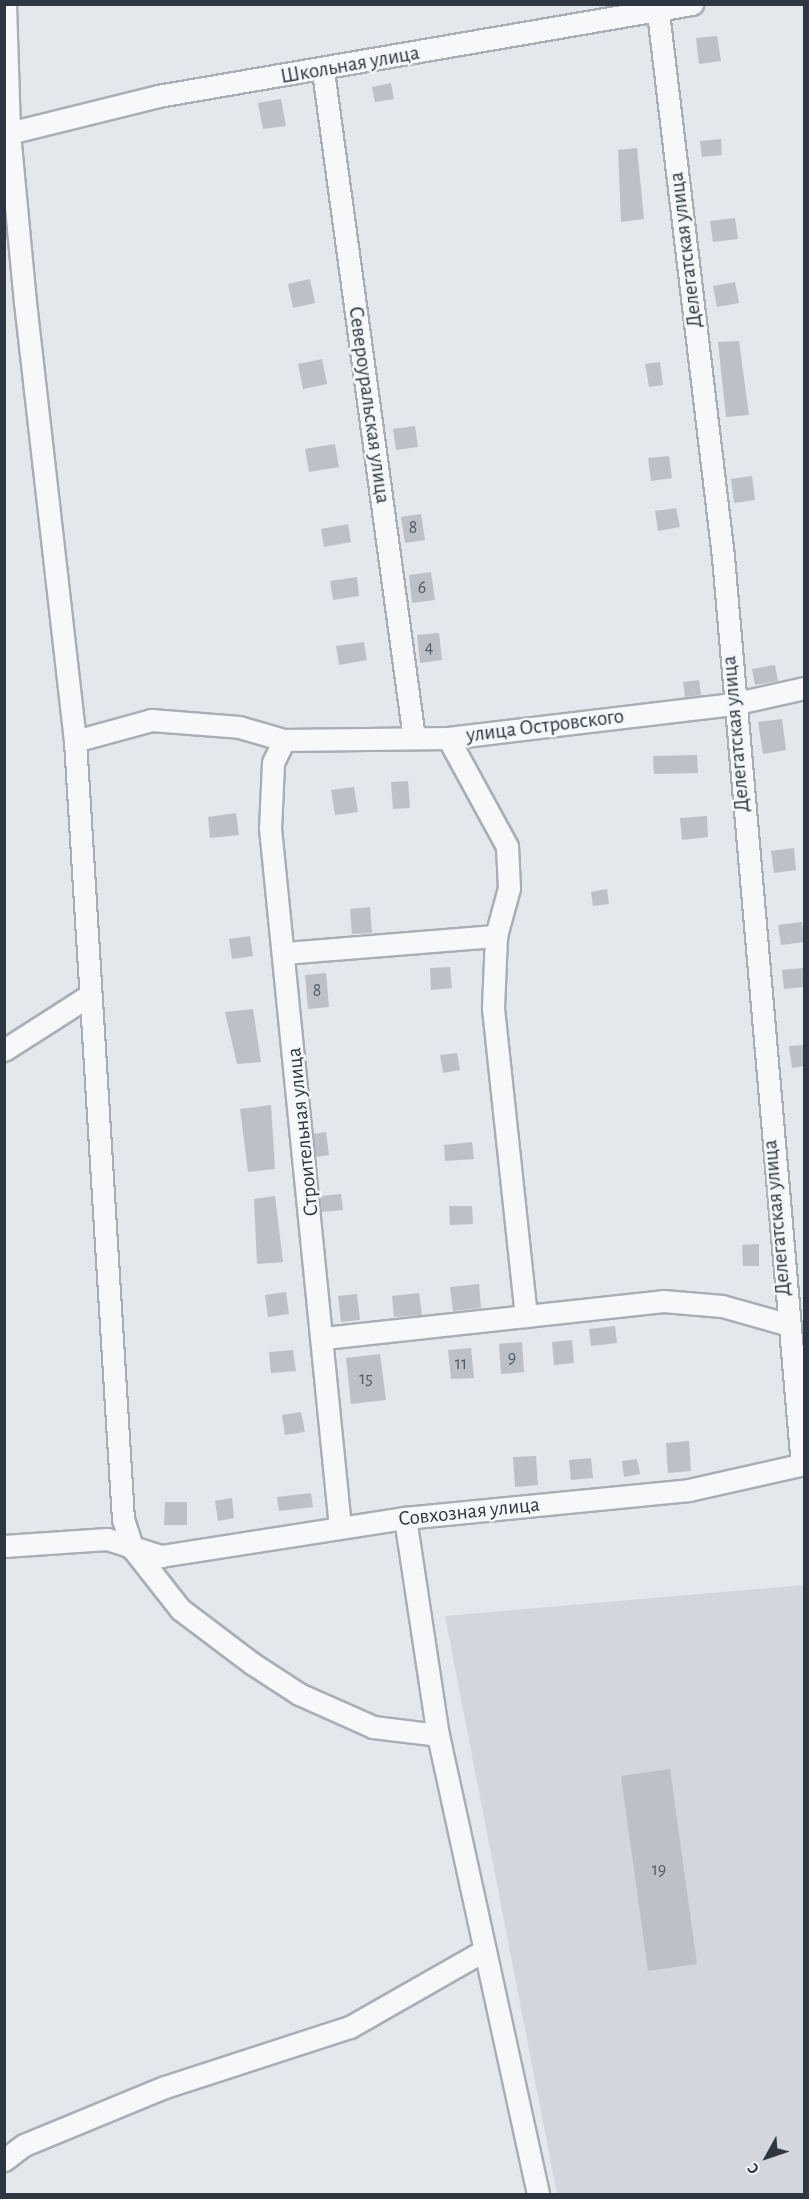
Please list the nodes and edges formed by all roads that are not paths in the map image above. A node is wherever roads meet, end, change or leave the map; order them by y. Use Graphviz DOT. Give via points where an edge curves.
graph roads {
  1 [pos="5,4"];
  2 [pos="692,4"];
  3 [pos="657,7"];
  4 [pos="323,71"];
  5 [pos="9,133"];
  6 [pos="804,688"];
  7 [pos="733,704"];
  8 [pos="414,738"];
  9 [pos="448,738"];
  10 [pos="284,740"];
  11 [pos="75,741"];
  12 [pos="496,936"];
  13 [pos="284,952"];
  14 [pos="90,995"];
  15 [pos="4,1050"];
  16 [pos="526,1316"];
  17 [pos="786,1324"];
  18 [pos="324,1338"];
  19 [pos="803,1464"];
  20 [pos="405,1518"];
  21 [pos="340,1527"];
  22 [pos="4,1546"];
  23 [pos="133,1549"];
  24 [pos="438,1735"];
  25 [pos="485,1950"];
  26 [pos="4,2160"];
  27 [pos="538,2194"];
  1 -- 5 [label="street"];
  2 -- 3 [label="street, Школьная улица"];
  3 -- 4 [label="street, Школьная улица"];
  3 -- 7 [label="street, Делегатская улица" via="723,557"];
  4 -- 5 [label="street, Школьная улица" via="158,96"];
  4 -- 8 [label="street, Североуральская улица"];
  5 -- 11 [label="street"];
  6 -- 7 [label="street, улица Островского"];
  7 -- 9 [label="street, улица Островского"];
  7 -- 17 [label="street, Делегатская улица"];
  8 -- 9 [label="street, улица Островского"];
  8 -- 10 [label="street, улица Островского"];
  9 -- 12 [label="street" via="507,846 509,888"];
  10 -- 11 [label="street, улица Островского" via="239,727 151,720"];
  10 -- 13 [label="street, Строительная улица" via="273,763 270,828"];
  11 -- 14 [label="street"];
  12 -- 13 [label="street"];
  12 -- 16 [label="street" via="493,1008"];
  13 -- 18 [label="street, Строительная улица"];
  14 -- 15 [label="street"];
  14 -- 23 [label="street" via="123,1519"];
  16 -- 17 [label="street" via="663,1301 722,1306"];
  16 -- 18 [label="street"];
  17 -- 19 [label="street, Делегатская улица"];
  18 -- 21 [label="street, Строительная улица"];
  19 -- 20 [label="street, Совхозная улица" via="689,1490"];
  20 -- 21 [label="street, Совхозная улица"];
  20 -- 24 [label="street"];
  21 -- 23 [label="street, Совхозная улица" via="161,1556"];
  22 -- 23 [label="street, Совхозная улица" via="107,1539"];
  23 -- 24 [label="street" via="180,1609 299,1694 373,1727"];
  24 -- 25 [label="street"];
  25 -- 26 [label="street" via="350,2028 165,2087 24,2145"];
  25 -- 27 [label="street"];
}
